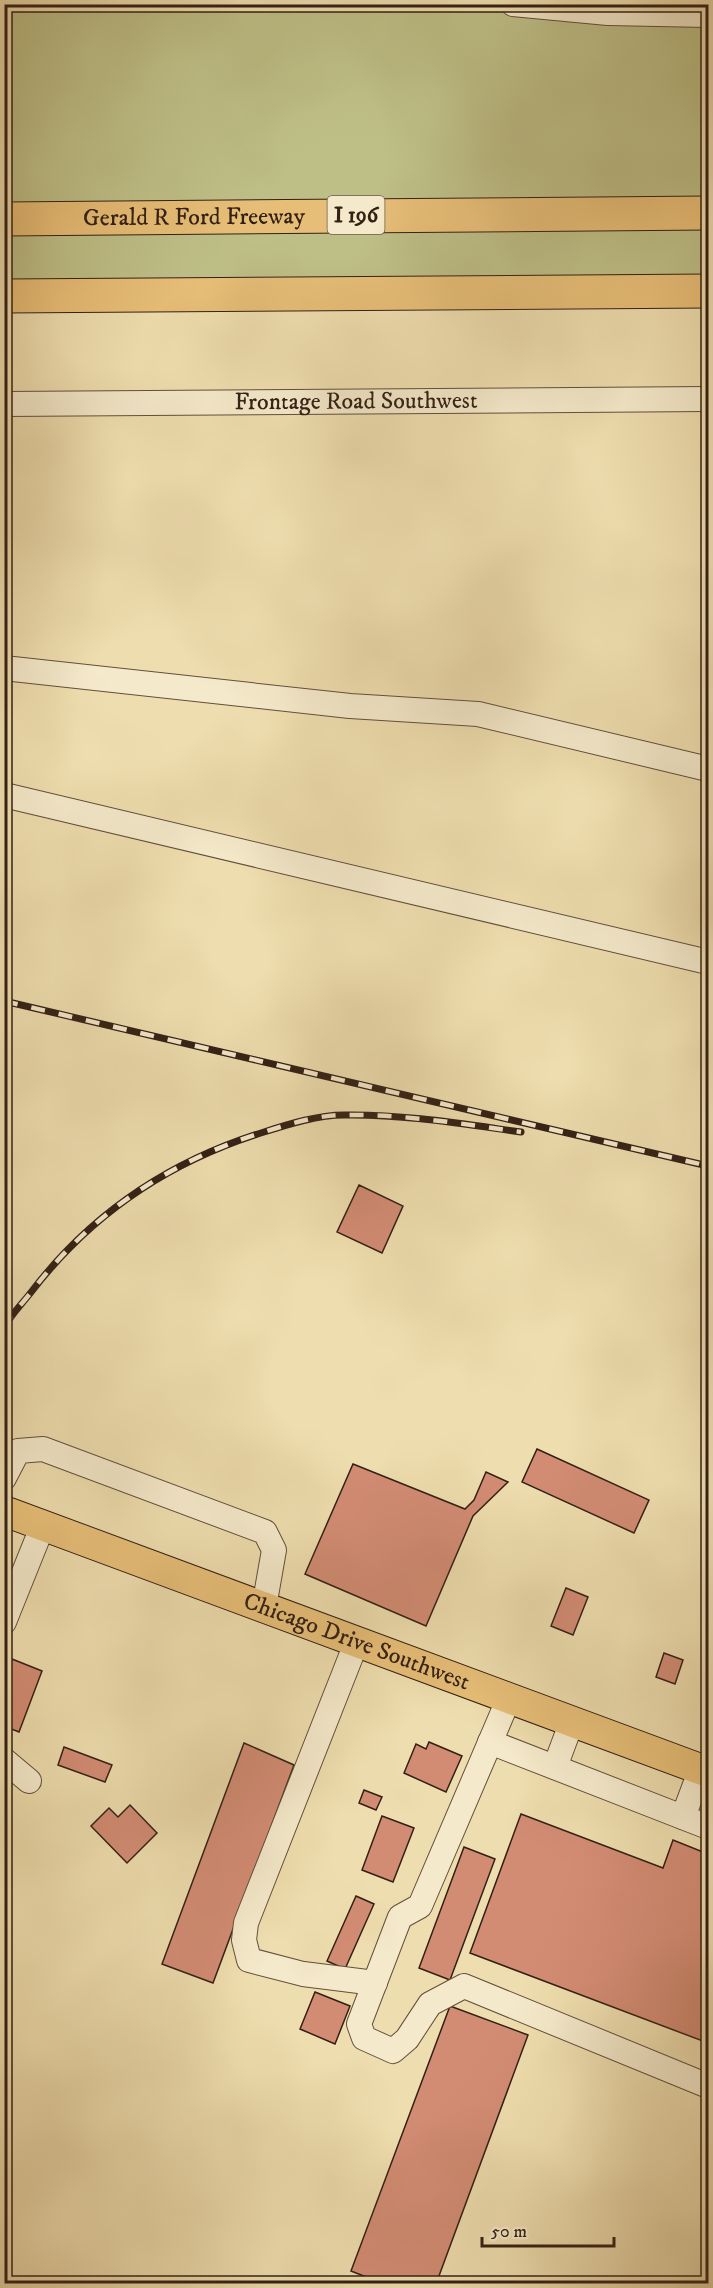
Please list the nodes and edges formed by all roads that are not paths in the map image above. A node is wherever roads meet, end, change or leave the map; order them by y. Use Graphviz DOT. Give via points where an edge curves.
graph roads {
  1 [pos="513,4"];
  2 [pos="708,15"];
  3 [pos="708,213"];
  4 [pos="4,219"];
  5 [pos="708,291"];
  6 [pos="4,296"];
  7 [pos="708,399"];
  8 [pos="4,404"];
  9 [pos="4,668"];
  10 [pos="708,769"];
  11 [pos="4,795"];
  12 [pos="708,962"];
  13 [pos="4,1478"];
  14 [pos="4,1511"];
  15 [pos="42,1525"];
  16 [pos="264,1607"];
  17 [pos="4,1622"];
  18 [pos="357,1641"];
  19 [pos="509,1698"];
  20 [pos="572,1721"];
  21 [pos="490,1742"];
  22 [pos="4,1760"];
  23 [pos="555,1767"];
  24 [pos="705,1770"];
  25 [pos="29,1781"];
  26 [pos="682,1817"];
  27 [pos="708,1827"];
  28 [pos="375,1983"];
  29 [pos="708,2086"];
  1 -- 2 [label="street" via="608,13"];
  3 -- 4 [label="highway, Gerald R Ford Freeway / I 196"];
  5 -- 6 [label="highway"];
  7 -- 8 [label="street, Frontage Road Southwest"];
  9 -- 10 [label="street" via="350,706 478,714"];
  11 -- 12 [label="street"];
  13 -- 16 [label="street" via="18,1450 43,1449 265,1532 274,1550"];
  14 -- 15 [label="main road, Chicago Drive Southwest"];
  15 -- 16 [label="main road, Chicago Drive Southwest"];
  15 -- 17 [label="street"];
  16 -- 18 [label="main road, Chicago Drive Southwest"];
  18 -- 19 [label="main road, Chicago Drive Southwest"];
  18 -- 28 [label="street" via="246,1923 244,1940 249,1960 303,1974"];
  19 -- 20 [label="main road, Chicago Drive Southwest"];
  19 -- 21 [label="street"];
  20 -- 23 [label="street"];
  20 -- 24 [label="main road, Chicago Drive Southwest"];
  21 -- 23 [label="street"];
  21 -- 28 [label="street" via="420,1906 400,1917"];
  22 -- 25 [label="street"];
  23 -- 26 [label="street"];
  24 -- 26 [label="street"];
  26 -- 27 [label="street"];
  28 -- 29 [label="street" via="360,2024 364,2038 393,2051 430,2004 464,1986"];
}
